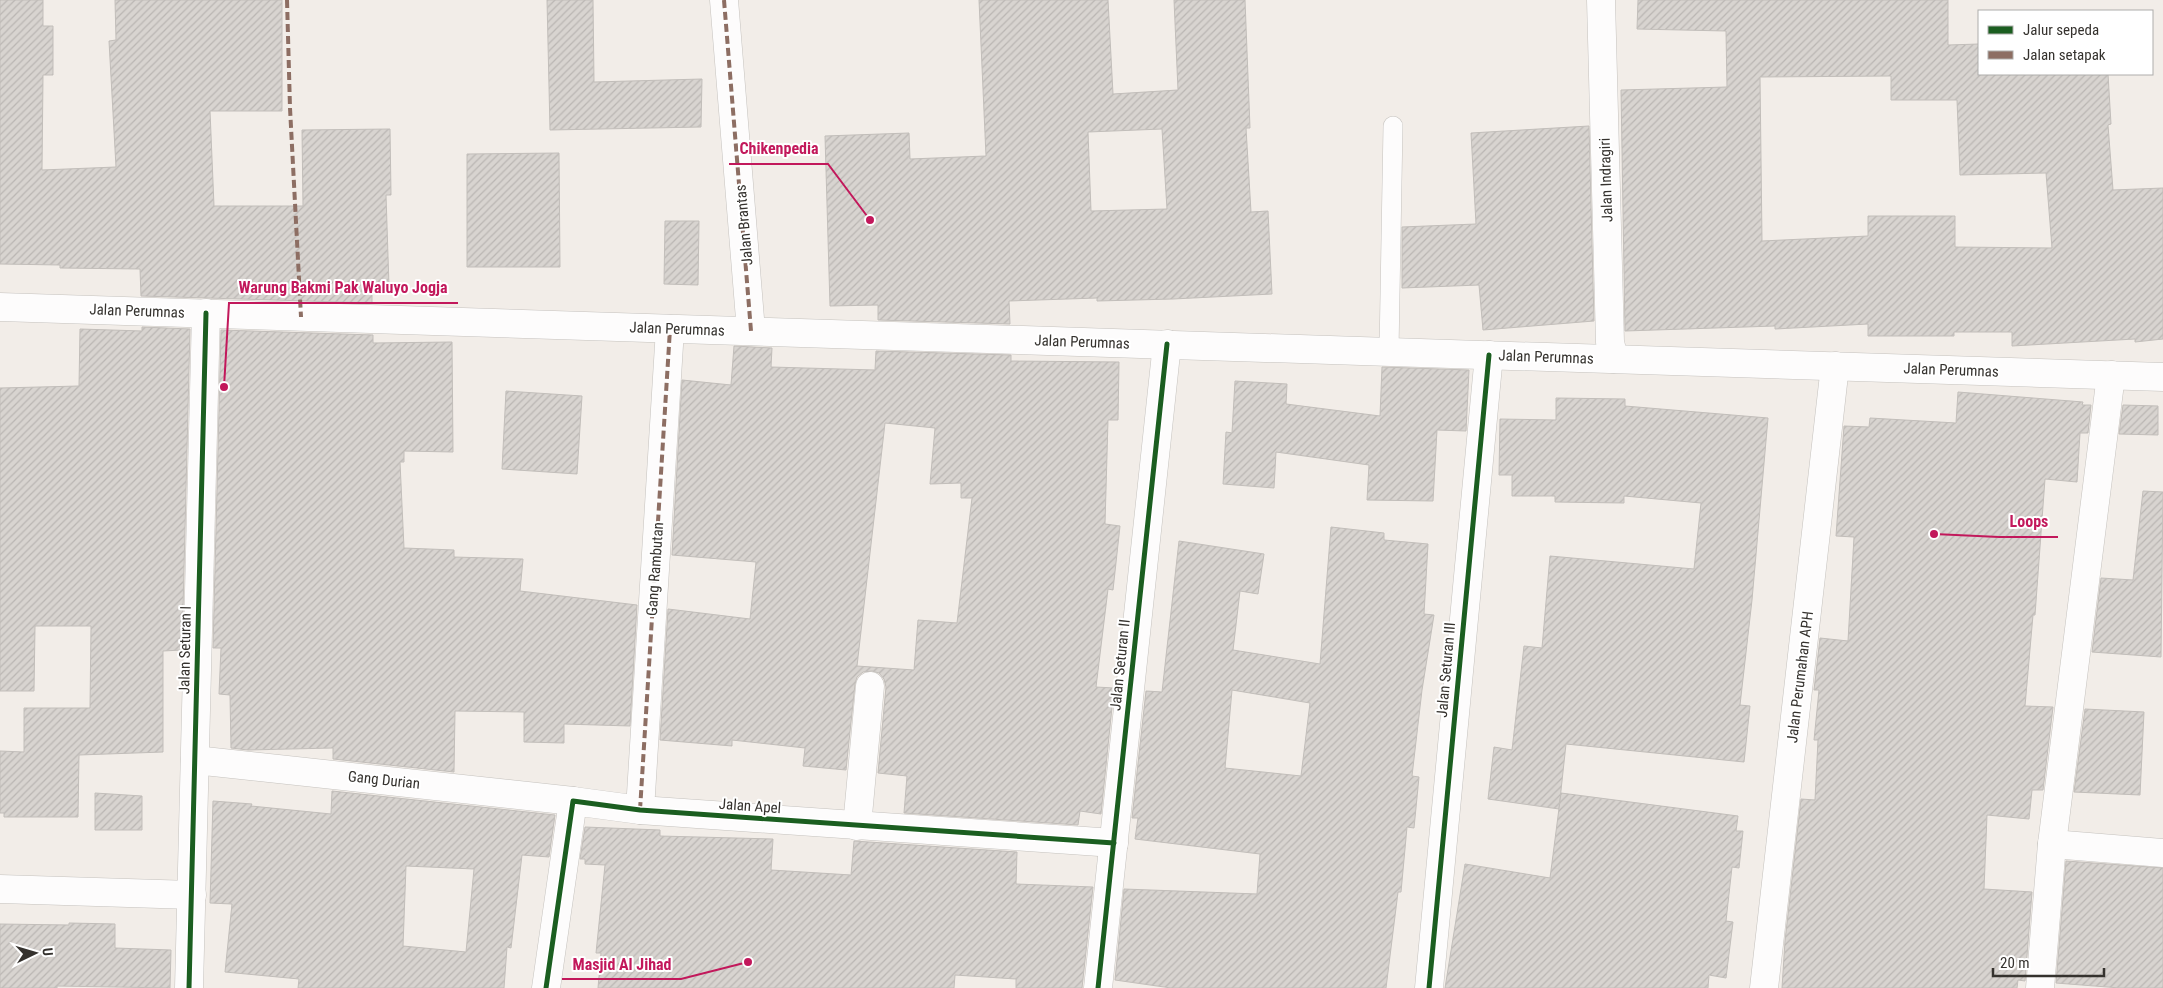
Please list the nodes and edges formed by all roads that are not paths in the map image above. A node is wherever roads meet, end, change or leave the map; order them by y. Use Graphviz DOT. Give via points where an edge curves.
graph roads {
  1 [pos="724,0"];
  2 [pos="1601,0"];
  3 [pos="1393,126"];
  4 [pos="0,307"];
  5 [pos="206,313"];
  6 [pos="670,329"];
  7 [pos="751,331"];
  8 [pos="1167,344"];
  9 [pos="1389,352"];
  10 [pos="1489,355"];
  11 [pos="1614,359"];
  12 [pos="1835,366"];
  13 [pos="2111,375"];
  14 [pos="2163,377"];
  15 [pos="870,686"];
  16 [pos="195,760"];
  17 [pos="573,801"];
  18 [pos="640,810"];
  19 [pos="857,826"];
  20 [pos="1114,843"];
  21 [pos="2052,844"];
  22 [pos="2163,853"];
  23 [pos="0,889"];
  24 [pos="192,895"];
  25 [pos="189,988"];
  26 [pos="546,988"];
  27 [pos="1098,988"];
  28 [pos="1429,988"];
  29 [pos="1764,988"];
  30 [pos="2040,988"];
  1 -- 7 [label="street, Jalan Brantas"];
  2 -- 11 [label="street, Jalan Indragiri" via="1610,342"];
  3 -- 9 [label="lane"];
  4 -- 5 [label="street, Jalan Perumnas"];
  5 -- 6 [label="street, Jalan Perumnas"];
  5 -- 16 [label="street, Jalan Seturan I"];
  6 -- 7 [label="street, Jalan Perumnas"];
  6 -- 18 [label="street, Gang Rambutan"];
  7 -- 8 [label="street, Jalan Perumnas"];
  8 -- 9 [label="street, Jalan Perumnas"];
  8 -- 20 [label="street, Jalan Seturan II"];
  9 -- 10 [label="street, Jalan Perumnas"];
  10 -- 11 [label="street, Jalan Perumnas"];
  10 -- 28 [label="street, Jalan Seturan III"];
  11 -- 12 [label="street, Jalan Perumnas"];
  12 -- 13 [label="street, Jalan Perumnas"];
  12 -- 29 [label="street, Jalan Perumahan APH"];
  13 -- 14 [label="street, Jalan Perumnas"];
  13 -- 21 [label="street"];
  15 -- 19 [label="street"];
  16 -- 17 [label="street, Gang Durian"];
  16 -- 24 [label="street, Jalan Seturan I"];
  17 -- 18 [label="street, Jalan Apel"];
  17 -- 26 [label="street"];
  18 -- 19 [label="street, Jalan Apel"];
  19 -- 20 [label="street, Jalan Apel"];
  20 -- 27 [label="street, Jalan Seturan II"];
  21 -- 22 [label="street"];
  21 -- 30 [label="street"];
  23 -- 24 [label="street"];
  24 -- 25 [label="street, Jalan Seturan I"];
}
